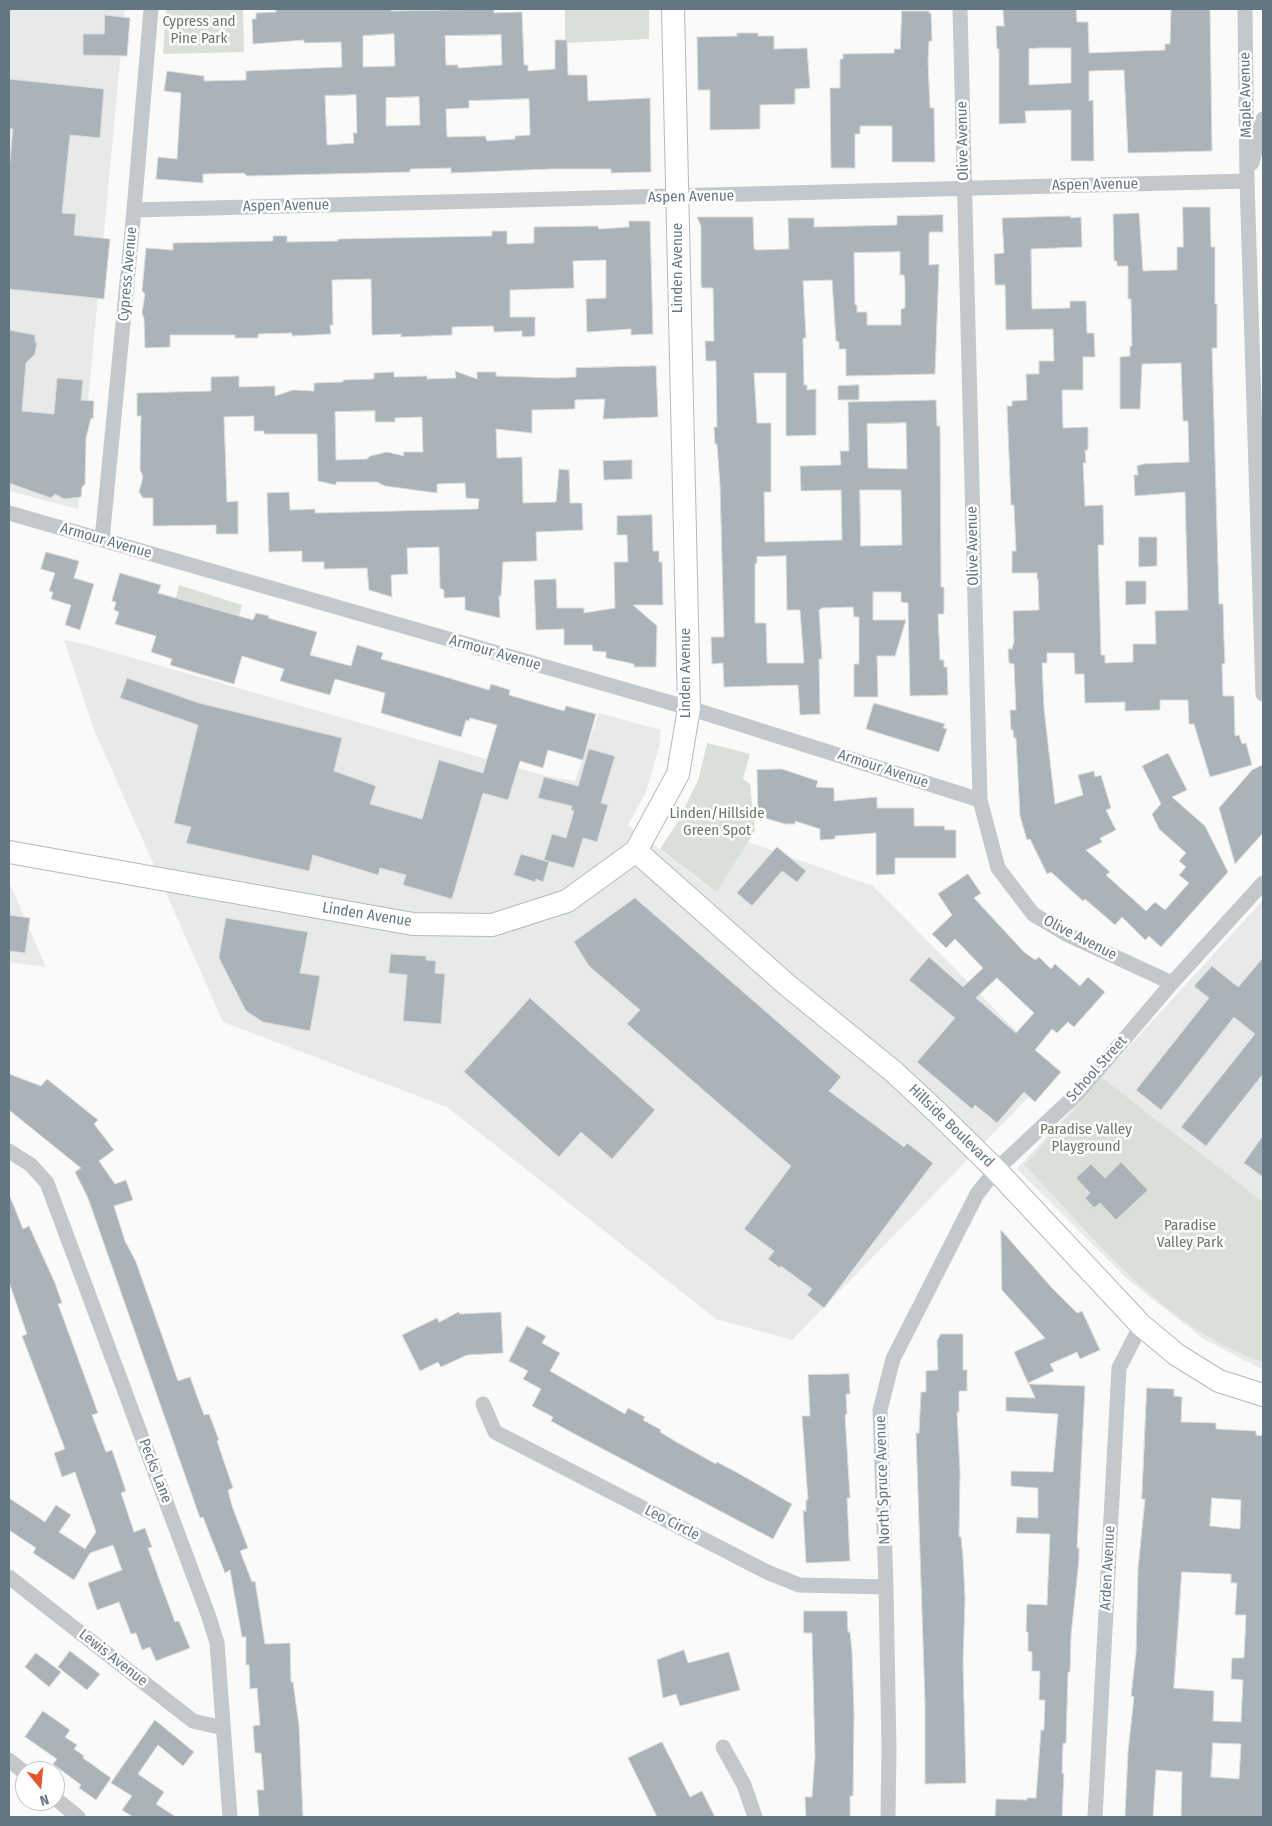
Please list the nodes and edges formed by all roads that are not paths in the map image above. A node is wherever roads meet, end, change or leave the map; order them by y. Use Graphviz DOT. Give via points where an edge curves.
graph roads {
  1 [pos="150,9"];
  2 [pos="673,9"];
  3 [pos="960,9"];
  4 [pos="1244,9"];
  5 [pos="1263,119"];
  6 [pos="1247,181"];
  7 [pos="964,188"];
  8 [pos="678,197"];
  9 [pos="134,210"];
  10 [pos="9,513"];
  11 [pos="102,540"];
  12 [pos="1263,694"];
  13 [pos="689,708"];
  14 [pos="980,800"];
  15 [pos="636,851"];
  16 [pos="9,852"];
  17 [pos="1263,883"];
  18 [pos="1172,983"];
  19 [pos="9,1151"];
  20 [pos="996,1170"];
  21 [pos="1142,1325"];
  22 [pos="1263,1395"];
  23 [pos="483,1404"];
  24 [pos="9,1577"];
  25 [pos="886,1587"];
  26 [pos="223,1728"];
  27 [pos="723,1747"];
  28 [pos="65,1806"];
  29 [pos="78,1817"];
  30 [pos="230,1817"];
  31 [pos="755,1817"];
  32 [pos="888,1817"];
  33 [pos="1095,1817"];
  1 -- 9 [label="street, Cypress Avenue"];
  2 -- 8 [label="street, Linden Avenue"];
  3 -- 7 [label="street, Olive Avenue"];
  4 -- 6 [label="street, Maple Avenue"];
  5 -- 6 [label="street, Maple Avenue"];
  6 -- 7 [label="street, Aspen Avenue"];
  6 -- 12 [label="street, Maple Avenue"];
  7 -- 8 [label="street, Aspen Avenue"];
  7 -- 14 [label="street, Olive Avenue"];
  8 -- 9 [label="street, Aspen Avenue"];
  8 -- 13 [label="street, Linden Avenue"];
  9 -- 11 [label="street, Cypress Avenue"];
  10 -- 11 [label="street, Armour Avenue"];
  11 -- 13 [label="street, Armour Avenue"];
  13 -- 14 [label="street, Armour Avenue"];
  13 -- 15 [label="street, Linden Avenue" via="678,774"];
  14 -- 18 [label="street, Olive Avenue" via="998,868 1033,914 1068,935"];
  15 -- 16 [label="street, Linden Avenue" via="567,901 492,925 414,924"];
  15 -- 20 [label="street, Hillside Boulevard" via="787,985 894,1072"];
  17 -- 18 [label="street, School Street"];
  18 -- 20 [label="street, School Street" via="1080,1091"];
  19 -- 26 [label="street, Pecks Lane" via="31,1165 47,1183 210,1617 217,1643"];
  20 -- 21 [label="street, Hillside Boulevard"];
  20 -- 25 [label="street, North Spruce Avenue" via="977,1194 893,1359 884,1393 880,1410"];
  21 -- 22 [label="street, Hillside Boulevard" via="1177,1355 1219,1381"];
  21 -- 33 [label="street, Arden Avenue" via="1119,1368"];
  23 -- 25 [label="street, Leo Circle" via="495,1432 767,1572 799,1585"];
  24 -- 26 [label="street, Lewis Avenue" via="193,1721"];
  25 -- 32 [label="street, North Spruce Avenue"];
  26 -- 30 [label="street, Pecks Lane"];
  27 -- 31 [label="street" via="744,1785"];
  28 -- 29 [label="street"];
}
